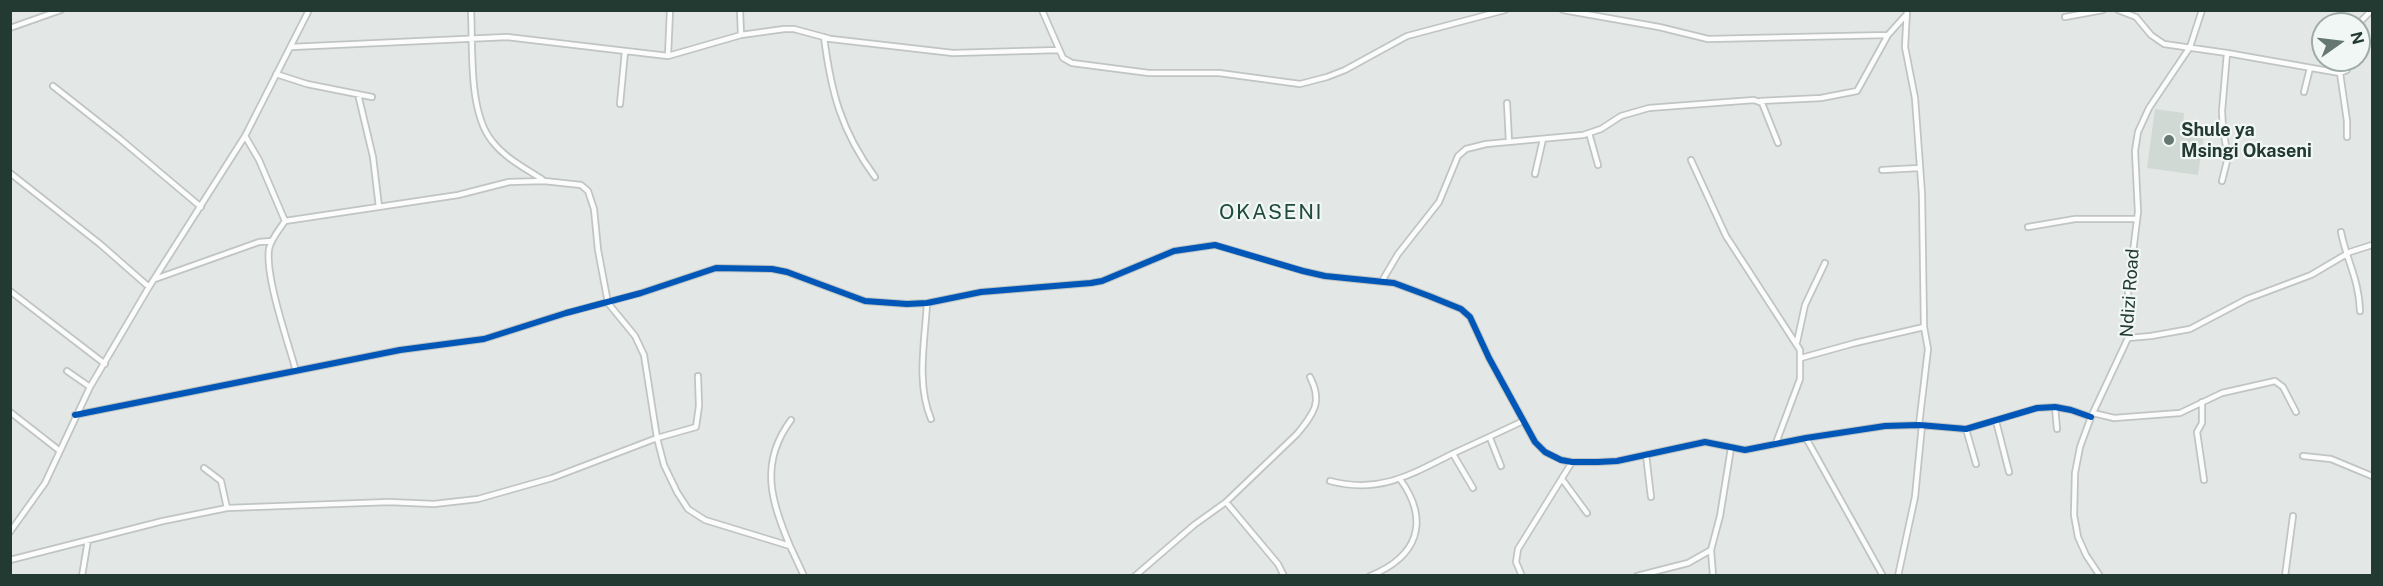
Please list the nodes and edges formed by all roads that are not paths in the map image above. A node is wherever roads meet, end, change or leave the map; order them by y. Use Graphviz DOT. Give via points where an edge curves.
graph roads {
  1 [pos="62,10"];
  2 [pos="309,10"];
  3 [pos="471,10"];
  4 [pos="670,10"];
  5 [pos="740,10"];
  6 [pos="1042,10"];
  7 [pos="1505,10"];
  8 [pos="1563,10"];
  9 [pos="1611,10"];
  10 [pos="2103,10"];
  11 [pos="2118,10"];
  12 [pos="2202,10"];
  13 [pos="1907,12"];
  14 [pos="2065,17"];
  15 [pos="1611,19"];
  16 [pos="10,28"];
  17 [pos="741,35"];
  18 [pos="1888,35"];
  19 [pos="824,37"];
  20 [pos="471,39"];
  21 [pos="291,47"];
  22 [pos="2190,47"];
  23 [pos="1059,50"];
  24 [pos="625,51"];
  25 [pos="2227,53"];
  26 [pos="668,56"];
  27 [pos="2310,68"];
  28 [pos="2340,73"];
  29 [pos="276,74"];
  30 [pos="53,86"];
  31 [pos="2304,92"];
  32 [pos="358,94"];
  33 [pos="372,97"];
  34 [pos="1757,101"];
  35 [pos="1507,103"];
  36 [pos="620,104"];
  37 [pos="1590,133"];
  38 [pos="244,136"];
  39 [pos="2347,137"];
  40 [pos="1543,139"];
  41 [pos="1509,142"];
  42 [pos="1778,143"];
  43 [pos="1691,160"];
  44 [pos="1598,165"];
  45 [pos="1919,168"];
  46 [pos="1882,170"];
  47 [pos="10,173"];
  48 [pos="1535,174"];
  49 [pos="875,177"];
  50 [pos="544,181"];
  51 [pos="2222,181"];
  52 [pos="201,207"];
  53 [pos="379,207"];
  54 [pos="2137,219"];
  55 [pos="285,221"];
  56 [pos="2028,227"];
  57 [pos="2341,232"];
  58 [pos="272,241"];
  59 [pos="2373,245"];
  60 [pos="2346,254"];
  61 [pos="1825,263"];
  62 [pos="154,279"];
  63 [pos="1382,281"];
  64 [pos="149,287"];
  65 [pos="10,291"];
  66 [pos="608,303"];
  67 [pos="927,303"];
  68 [pos="2360,311"];
  69 [pos="1924,327"];
  70 [pos="2128,338"];
  71 [pos="1797,342"];
  72 [pos="1801,358"];
  73 [pos="105,364"];
  74 [pos="67,371"];
  75 [pos="296,371"];
  76 [pos="698,376"];
  77 [pos="1310,377"];
  78 [pos="90,387"];
  79 [pos="2202,402"];
  80 [pos="2055,407"];
  81 [pos="10,412"];
  82 [pos="2296,412"];
  83 [pos="75,415"];
  84 [pos="2092,415"];
  85 [pos="931,418"];
  86 [pos="790,420"];
  87 [pos="1523,421"];
  88 [pos="1996,421"];
  89 [pos="1920,425"];
  90 [pos="1966,429"];
  91 [pos="2057,429"];
  92 [pos="657,438"];
  93 [pos="1490,438"];
  94 [pos="1806,438"];
  95 [pos="1776,443"];
  96 [pos="1731,448"];
  97 [pos="60,451"];
  98 [pos="1453,454"];
  99 [pos="1646,455"];
  100 [pos="2303,456"];
  101 [pos="1572,462"];
  102 [pos="1976,464"];
  103 [pos="1501,466"];
  104 [pos="204,468"];
  105 [pos="2009,472"];
  106 [pos="2373,476"];
  107 [pos="1400,479"];
  108 [pos="1562,479"];
  109 [pos="2204,480"];
  110 [pos="1330,481"];
  111 [pos="1473,488"];
  112 [pos="1651,497"];
  113 [pos="1226,502"];
  114 [pos="227,508"];
  115 [pos="1587,513"];
  116 [pos="2293,516"];
  117 [pos="10,532"];
  118 [pos="88,540"];
  119 [pos="790,546"];
  120 [pos="1711,550"];
  121 [pos="10,560"];
  122 [pos="82,576"];
  123 [pos="804,576"];
  124 [pos="1135,576"];
  125 [pos="1284,576"];
  126 [pos="1370,576"];
  127 [pos="1522,576"];
  128 [pos="1636,576"];
  129 [pos="1713,576"];
  130 [pos="1883,576"];
  131 [pos="1898,576"];
  132 [pos="2100,576"];
  133 [pos="2285,576"];
  1 -- 16 [label="street"];
  2 -- 21 [label="street"];
  3 -- 20 [label="street"];
  4 -- 26 [label="street"];
  5 -- 17 [label="street"];
  6 -- 23 [label="street"];
  7 -- 23 [label="street" via="1407,36 1345,70 1300,84 1219,73 1102,68 1067,61"];
  8 -- 15 [label="street"];
  9 -- 15 [label="street"];
  10 -- 14 [label="street"];
  11 -- 22 [label="street" via="2136,16 2157,41"];
  12 -- 22 [label="street, Ndizi Road"];
  13 -- 18 [label="street"];
  13 -- 45 [label="street" via="1905,47 1915,99"];
  15 -- 18 [label="street" via="1708,39"];
  17 -- 19 [label="street" via="794,29"];
  17 -- 26 [label="street"];
  18 -- 34 [label="street" via="1857,91 1821,98"];
  19 -- 23 [label="street" via="953,53"];
  19 -- 49 [label="street" via="828,74 840,116 859,156"];
  20 -- 21 [label="street"];
  20 -- 24 [label="street" via="530,38"];
  20 -- 50 [label="street" via="479,113 490,139 508,157"];
  21 -- 29 [label="street"];
  22 -- 25 [label="street"];
  22 -- 54 [label="street, Ndizi Road" via="2149,108 2138,132"];
  24 -- 26 [label="street"];
  24 -- 36 [label="street"];
  25 -- 27 [label="street"];
  25 -- 51 [label="street" via="2222,111 2228,157"];
  27 -- 28 [label="street"];
  27 -- 31 [label="street"];
  28 -- 39 [label="street"];
  29 -- 32 [label="street"];
  29 -- 38 [label="street"];
  30 -- 52 [label="street"];
  32 -- 33 [label="street"];
  32 -- 53 [label="street" via="373,157"];
  34 -- 37 [label="street" via="1649,108 1621,116"];
  34 -- 42 [label="street" via="1762,103"];
  35 -- 41 [label="street"];
  37 -- 40 [label="street"];
  37 -- 44 [label="street"];
  38 -- 52 [label="street"];
  38 -- 55 [label="street"];
  40 -- 41 [label="street"];
  40 -- 48 [label="street"];
  41 -- 63 [label="street" via="1471,147 1458,156 1439,202"];
  43 -- 71 [label="street" via="1726,236"];
  45 -- 46 [label="street"];
  45 -- 69 [label="street"];
  47 -- 64 [label="street"];
  50 -- 53 [label="street" via="494,184 458,195"];
  50 -- 66 [label="street" via="581,185 588,191"];
  52 -- 62 [label="street"];
  53 -- 55 [label="street"];
  54 -- 56 [label="street" via="2075,219"];
  54 -- 70 [label="street, Ndizi Road" via="2128,292"];
  55 -- 58 [label="street"];
  57 -- 60 [label="street"];
  58 -- 62 [label="street"];
  58 -- 75 [label="street" via="271,274"];
  59 -- 60 [label="street"];
  60 -- 68 [label="street" via="2359,285"];
  60 -- 70 [label="street" via="2320,271 2247,299 2190,329"];
  61 -- 71 [label="street" via="1805,305"];
  62 -- 64 [label="street"];
  63 -- 67 [label="street" via="1324,276 1208,246 1174,250 1102,281 981,292"];
  63 -- 87 [label="street" via="1461,309 1470,317"];
  64 -- 73 [label="street"];
  65 -- 73 [label="street"];
  66 -- 67 [label="street" via="725,267 787,272 865,301"];
  66 -- 75 [label="street" via="484,339 400,350"];
  66 -- 92 [label="street" via="635,336 644,354"];
  67 -- 85 [label="street" via="923,382"];
  69 -- 72 [label="street"];
  69 -- 89 [label="street" via="1928,349"];
  70 -- 84 [label="street, Ndizi Road"];
  71 -- 72 [label="street"];
  72 -- 95 [label="street" via="1800,379"];
  73 -- 78 [label="street"];
  74 -- 78 [label="street"];
  75 -- 83 [label="street"];
  76 -- 92 [label="street" via="696,427"];
  77 -- 113 [label="street" via="1318,394 1307,422"];
  78 -- 83 [label="street"];
  79 -- 82 [label="street" via="2222,393 2275,381 2283,387"];
  79 -- 84 [label="street" via="2180,413 2114,418"];
  79 -- 109 [label="street" via="2202,423 2197,432"];
  80 -- 84 [label="street"];
  80 -- 88 [label="street" via="2037,408"];
  80 -- 91 [label="street"];
  81 -- 97 [label="street"];
  83 -- 97 [label="street"];
  84 -- 132 [label="street, Ndizi Road" via="2075,473 2074,515 2078,537"];
  86 -- 119 [label="street" via="774,446 771,480 772,495"];
  87 -- 93 [label="street"];
  87 -- 101 [label="street" via="1540,449"];
  88 -- 90 [label="street"];
  88 -- 105 [label="street"];
  89 -- 90 [label="street"];
  89 -- 94 [label="street"];
  89 -- 131 [label="street" via="1915,497"];
  90 -- 102 [label="street"];
  92 -- 114 [label="street" via="515,490 458,502"];
  92 -- 119 [label="street" via="669,478 688,509 722,527"];
  93 -- 98 [label="street"];
  93 -- 103 [label="street"];
  94 -- 95 [label="street"];
  94 -- 130 [label="street"];
  95 -- 96 [label="street" via="1745,450"];
  96 -- 99 [label="street" via="1705,442"];
  96 -- 120 [label="street"];
  97 -- 117 [label="street" via="45,483"];
  98 -- 107 [label="street"];
  98 -- 111 [label="street"];
  99 -- 101 [label="street" via="1617,461"];
  99 -- 112 [label="street"];
  100 -- 106 [label="street" via="2331,459"];
  101 -- 108 [label="street"];
  104 -- 114 [label="street" via="221,481"];
  107 -- 110 [label="street" via="1361,486"];
  107 -- 126 [label="street" via="1417,517 1416,536 1405,555"];
  108 -- 115 [label="street"];
  108 -- 127 [label="street" via="1518,549 1516,562"];
  113 -- 124 [label="street"];
  113 -- 125 [label="street"];
  114 -- 118 [label="street"];
  116 -- 133 [label="street"];
  118 -- 121 [label="street"];
  118 -- 122 [label="street"];
  119 -- 123 [label="street"];
  120 -- 128 [label="street" via="1688,563"];
  120 -- 129 [label="street"];
}
